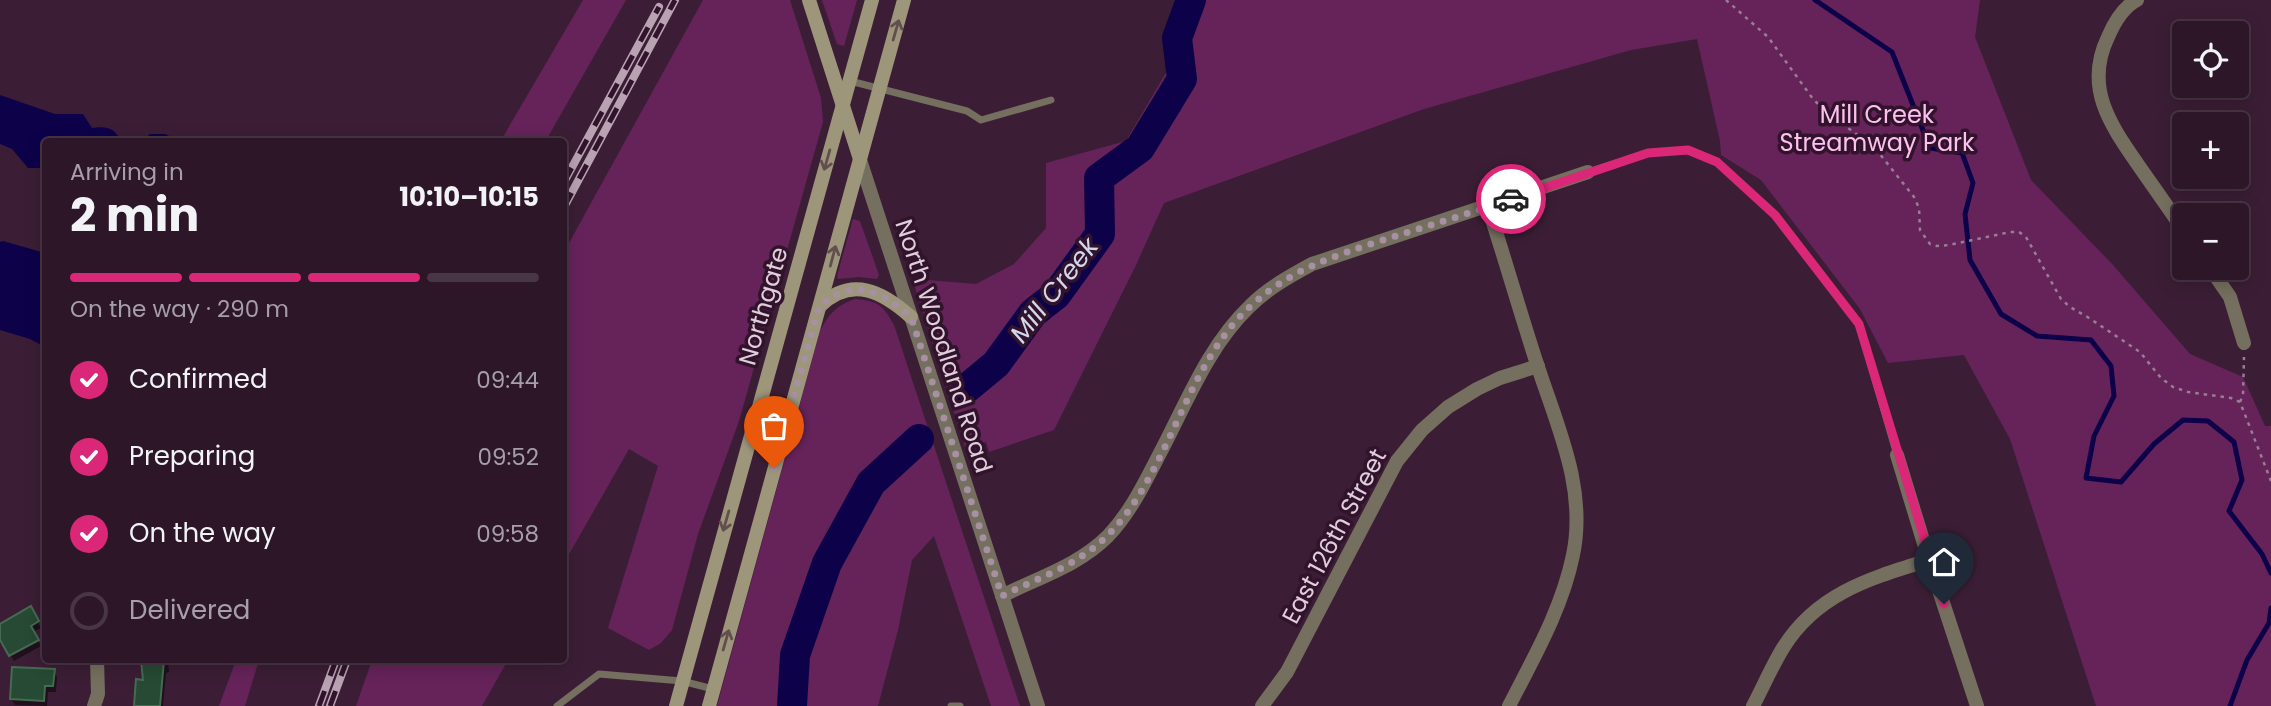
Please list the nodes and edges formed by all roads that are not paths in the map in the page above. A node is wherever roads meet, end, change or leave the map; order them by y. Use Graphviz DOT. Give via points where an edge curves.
graph roads {
  1 [pos="809,0"];
  2 [pos="872,0"];
  3 [pos="904,0"];
  4 [pos="2137,0"];
  5 [pos="849,81"];
  6 [pos="880,89"];
  7 [pos="1051,100"];
  8 [pos="842,106"];
  9 [pos="860,160"];
  10 [pos="1588,172"];
  11 [pos="1488,206"];
  12 [pos="2172,214"];
  13 [pos="2218,280"];
  14 [pos="819,307"];
  15 [pos="911,317"];
  16 [pos="2244,343"];
  17 [pos="1538,366"];
  18 [pos="1897,454"];
  19 [pos="1929,560"];
  20 [pos="1002,596"];
  21 [pos="97,663"];
  22 [pos="682,681"];
  23 [pos="713,689"];
  24 [pos="94,706"];
  25 [pos="557,706"];
  26 [pos="676,706"];
  27 [pos="709,706"];
  28 [pos="951,706"];
  29 [pos="960,706"];
  30 [pos="1038,706"];
  31 [pos="1262,706"];
  32 [pos="1509,706"];
  33 [pos="1753,706"];
  34 [pos="1977,706"];
  1 -- 8 [label="main road, North Woodland Road"];
  2 -- 5 [label="main road, Northgate"];
  6 -- 3 [label="main road, one-way"];
  4 -- 12 [label="street" via="2114,23 2102,49 2098,72 2101,102 2114,129"];
  5 -- 6 [label="lane"];
  5 -- 8 [label="main road, Northgate"];
  6 -- 7 [label="lane" via="967,111 981,120"];
  6 -- 9 [label="main road"];
  8 -- 9 [label="main road, North Woodland Road"];
  8 -- 22 [label="main road, Northgate, one-way"];
  14 -- 9 [label="main road, one-way"];
  9 -- 15 [label="street, North Woodland Road"];
  10 -- 11 [label="street"];
  10 -- 18 [label="lane" via="1648,153 1688,150 1717,162 1737,179 1775,215 1859,324"];
  11 -- 17 [label="street"];
  11 -- 20 [label="street" via="1312,264 1277,284 1251,305 1218,345 1127,514 1114,529 1083,557"];
  13 -- 16 [label="street" via="2230,297"];
  14 -- 15 [label="main road" via="840,292 867,290 895,303"];
  23 -- 14 [label="main road, one-way"];
  15 -- 20 [label="street, North Woodland Road"];
  17 -- 31 [label="street, East 126th Street" via="1477,389 1422,430 1397,461 1287,672"];
  17 -- 32 [label="street" via="1574,481 1574,552 1562,596"];
  18 -- 19 [label="street"];
  19 -- 33 [label="street" via="1867,579 1815,610 1783,648"];
  19 -- 34 [label="street"];
  20 -- 30 [label="street, North Woodland Road"];
  21 -- 24 [label="street"];
  22 -- 23 [label="lane"];
  22 -- 25 [label="lane" via="599,674"];
  22 -- 26 [label="main road, Northgate"];
  23 -- 27 [label="main road"];
  28 -- 29 [label="lane"];
}
